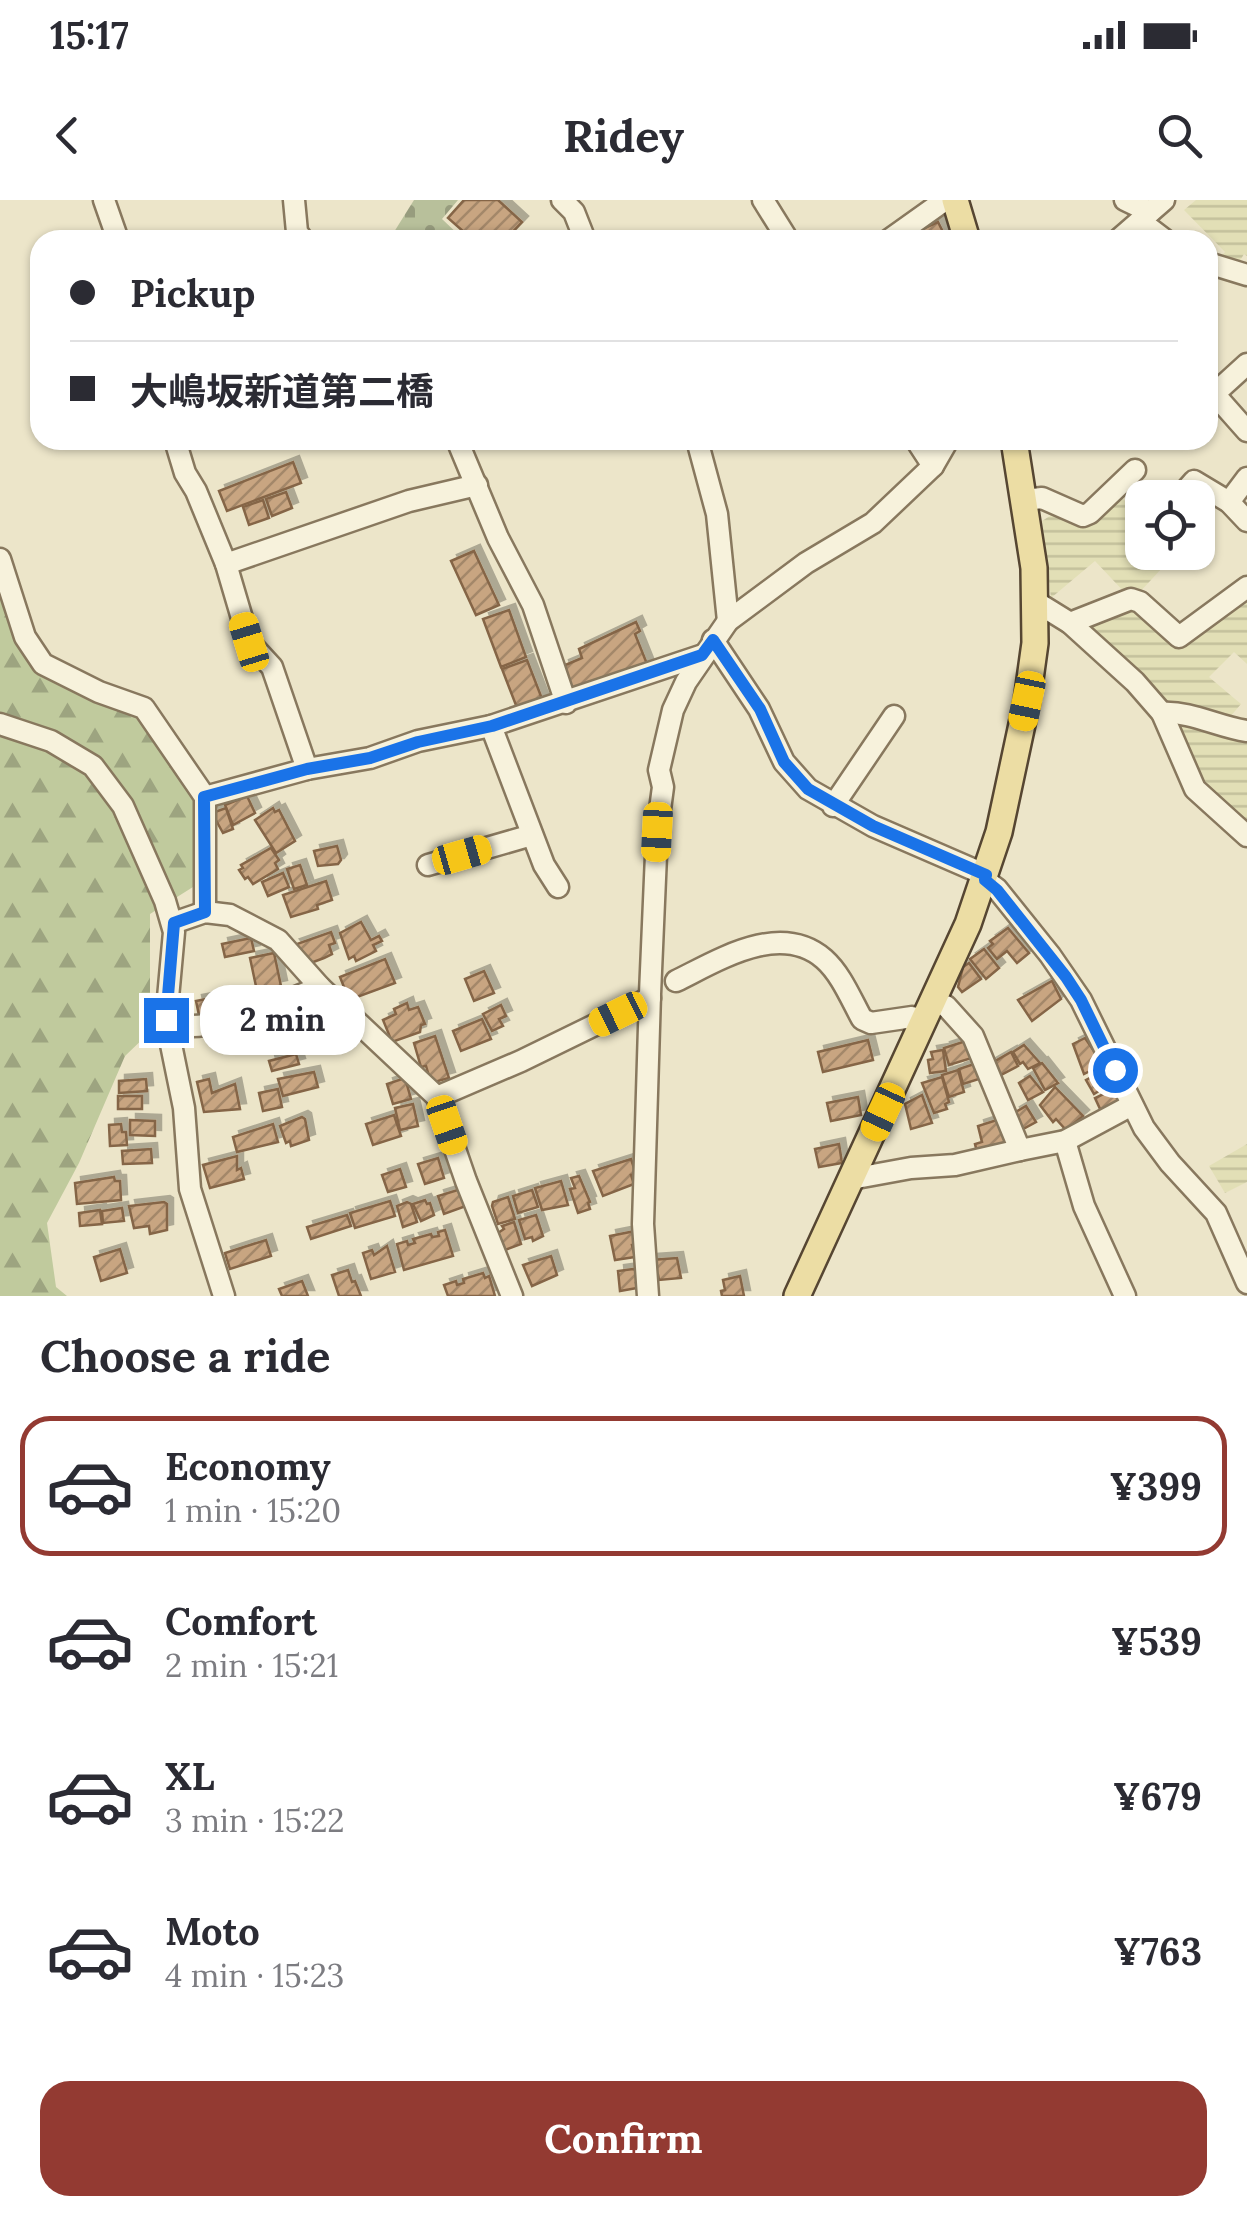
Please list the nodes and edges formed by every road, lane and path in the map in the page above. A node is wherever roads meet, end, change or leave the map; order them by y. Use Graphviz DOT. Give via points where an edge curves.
graph roads {
  1 [pos="104,200"];
  2 [pos="294,200"];
  3 [pos="562,200"];
  4 [pos="763,200"];
  5 [pos="945,200"];
  6 [pos="956,200"];
  7 [pos="1126,200"];
  8 [pos="1151,211"];
  9 [pos="114,230"];
  10 [pos="297,230"];
  11 [pos="582,230"];
  12 [pos="782,230"];
  13 [pos="903,230"];
  14 [pos="964,230"];
  15 [pos="1129,230"];
  16 [pos="1218,265"];
  17 [pos="1247,274"];
  18 [pos="1247,364"];
  19 [pos="1218,386"];
  20 [pos="1218,399"];
  21 [pos="1247,432"];
  22 [pos="178,450"];
  23 [pos="462,450"];
  24 [pos="700,450"];
  25 [pos="923,450"];
  26 [pos="942,450"];
  27 [pos="1016,450"];
  28 [pos="933,466"];
  29 [pos="1136,470"];
  30 [pos="1247,478"];
  31 [pos="477,485"];
  32 [pos="1215,494"];
  33 [pos="1025,500"];
  34 [pos="1228,502"];
  35 [pos="1247,521"];
  36 [pos="0,559"];
  37 [pos="226,564"];
  38 [pos="1247,588"];
  39 [pos="1036,602"];
  40 [pos="728,621"];
  41 [pos="1070,622"];
  42 [pos="708,648"];
  43 [pos="566,703"];
  44 [pos="1162,713"];
  45 [pos="894,716"];
  46 [pos="0,724"];
  47 [pos="492,726"];
  48 [pos="1247,731"];
  49 [pos="307,769"];
  50 [pos="204,797"];
  51 [pos="834,806"];
  52 [pos="532,835"];
  53 [pos="1247,836"];
  54 [pos="428,865"];
  55 [pos="986,877"];
  56 [pos="558,888"];
  57 [pos="205,912"];
  58 [pos="174,928"];
  59 [pos="676,981"];
  60 [pos="320,988"];
  61 [pos="650,998"];
  62 [pos="946,1006"];
  63 [pos="912,1017"];
  64 [pos="167,1023"];
  65 [pos="437,1097"];
  66 [pos="1132,1105"];
  67 [pos="1065,1140"];
  68 [pos="1020,1150"];
  69 [pos="851,1178"];
  70 [pos="1247,1283"];
  71 [pos="224,1296"];
  72 [pos="512,1296"];
  73 [pos="648,1296"];
  74 [pos="797,1296"];
  75 [pos="1124,1296"];
  1 -- 9 [label="street"];
  2 -- 10 [label="street"];
  3 -- 11 [label="street"];
  4 -- 12 [label="street"];
  5 -- 13 [label="street"];
  6 -- 14 [label="main road"];
  7 -- 8 [label="street"];
  8 -- 15 [label="street"];
  16 -- 17 [label="street"];
  18 -- 19 [label="street"];
  20 -- 21 [label="street"];
  22 -- 37 [label="street"];
  23 -- 31 [label="street"];
  24 -- 40 [label="street" via="717,514"];
  25 -- 28 [label="street"];
  26 -- 28 [label="street"];
  27 -- 33 [label="main road"];
  28 -- 40 [label="street" via="873,523"];
  29 -- 33 [label="street" via="1083,516 1042,498"];
  30 -- 34 [label="street"];
  31 -- 37 [label="street"];
  31 -- 43 [label="street" via="533,605"];
  32 -- 34 [label="street"];
  33 -- 39 [label="main road"];
  34 -- 35 [label="street"];
  36 -- 50 [label="street" via="25,637 43,664 144,708"];
  37 -- 49 [label="street" via="249,642 272,667"];
  38 -- 41 [label="street" via="1178,637 1131,600"];
  39 -- 41 [label="street"];
  39 -- 55 [label="main road" via="1027,701"];
  40 -- 42 [label="street"];
  41 -- 44 [label="street"];
  42 -- 43 [label="street"];
  42 -- 51 [label="street" via="760,709 784,762"];
  42 -- 61 [label="street" via="673,710 659,770"];
  43 -- 47 [label="street"];
  44 -- 48 [label="street"];
  44 -- 53 [label="street" via="1196,790"];
  45 -- 51 [label="street"];
  46 -- 58 [label="street" via="93,766 123,806"];
  47 -- 49 [label="street"];
  47 -- 52 [label="street"];
  49 -- 50 [label="street"];
  50 -- 57 [label="street"];
  51 -- 55 [label="street"];
  52 -- 54 [label="street"];
  52 -- 56 [label="street"];
  55 -- 66 [label="street" via="1081,1000"];
  55 -- 69 [label="main road"];
  57 -- 58 [label="street"];
  57 -- 60 [label="street" via="230,915 278,940"];
  58 -- 64 [label="street"];
  59 -- 63 [label="street" via="736,952 798,944 826,961 862,1019"];
  60 -- 64 [label="street" via="237,1021 210,1027"];
  60 -- 65 [label="street"];
  61 -- 65 [label="street"];
  61 -- 73 [label="street"];
  62 -- 68 [label="street" via="973,1036"];
  64 -- 71 [label="street" via="184,1108 190,1190"];
  65 -- 72 [label="street"];
  66 -- 67 [label="street"];
  66 -- 70 [label="street" via="1154,1143 1216,1214"];
  67 -- 68 [label="street"];
  67 -- 75 [label="street" via="1084,1206"];
  68 -- 69 [label="street"];
  69 -- 74 [label="main road"];
}
